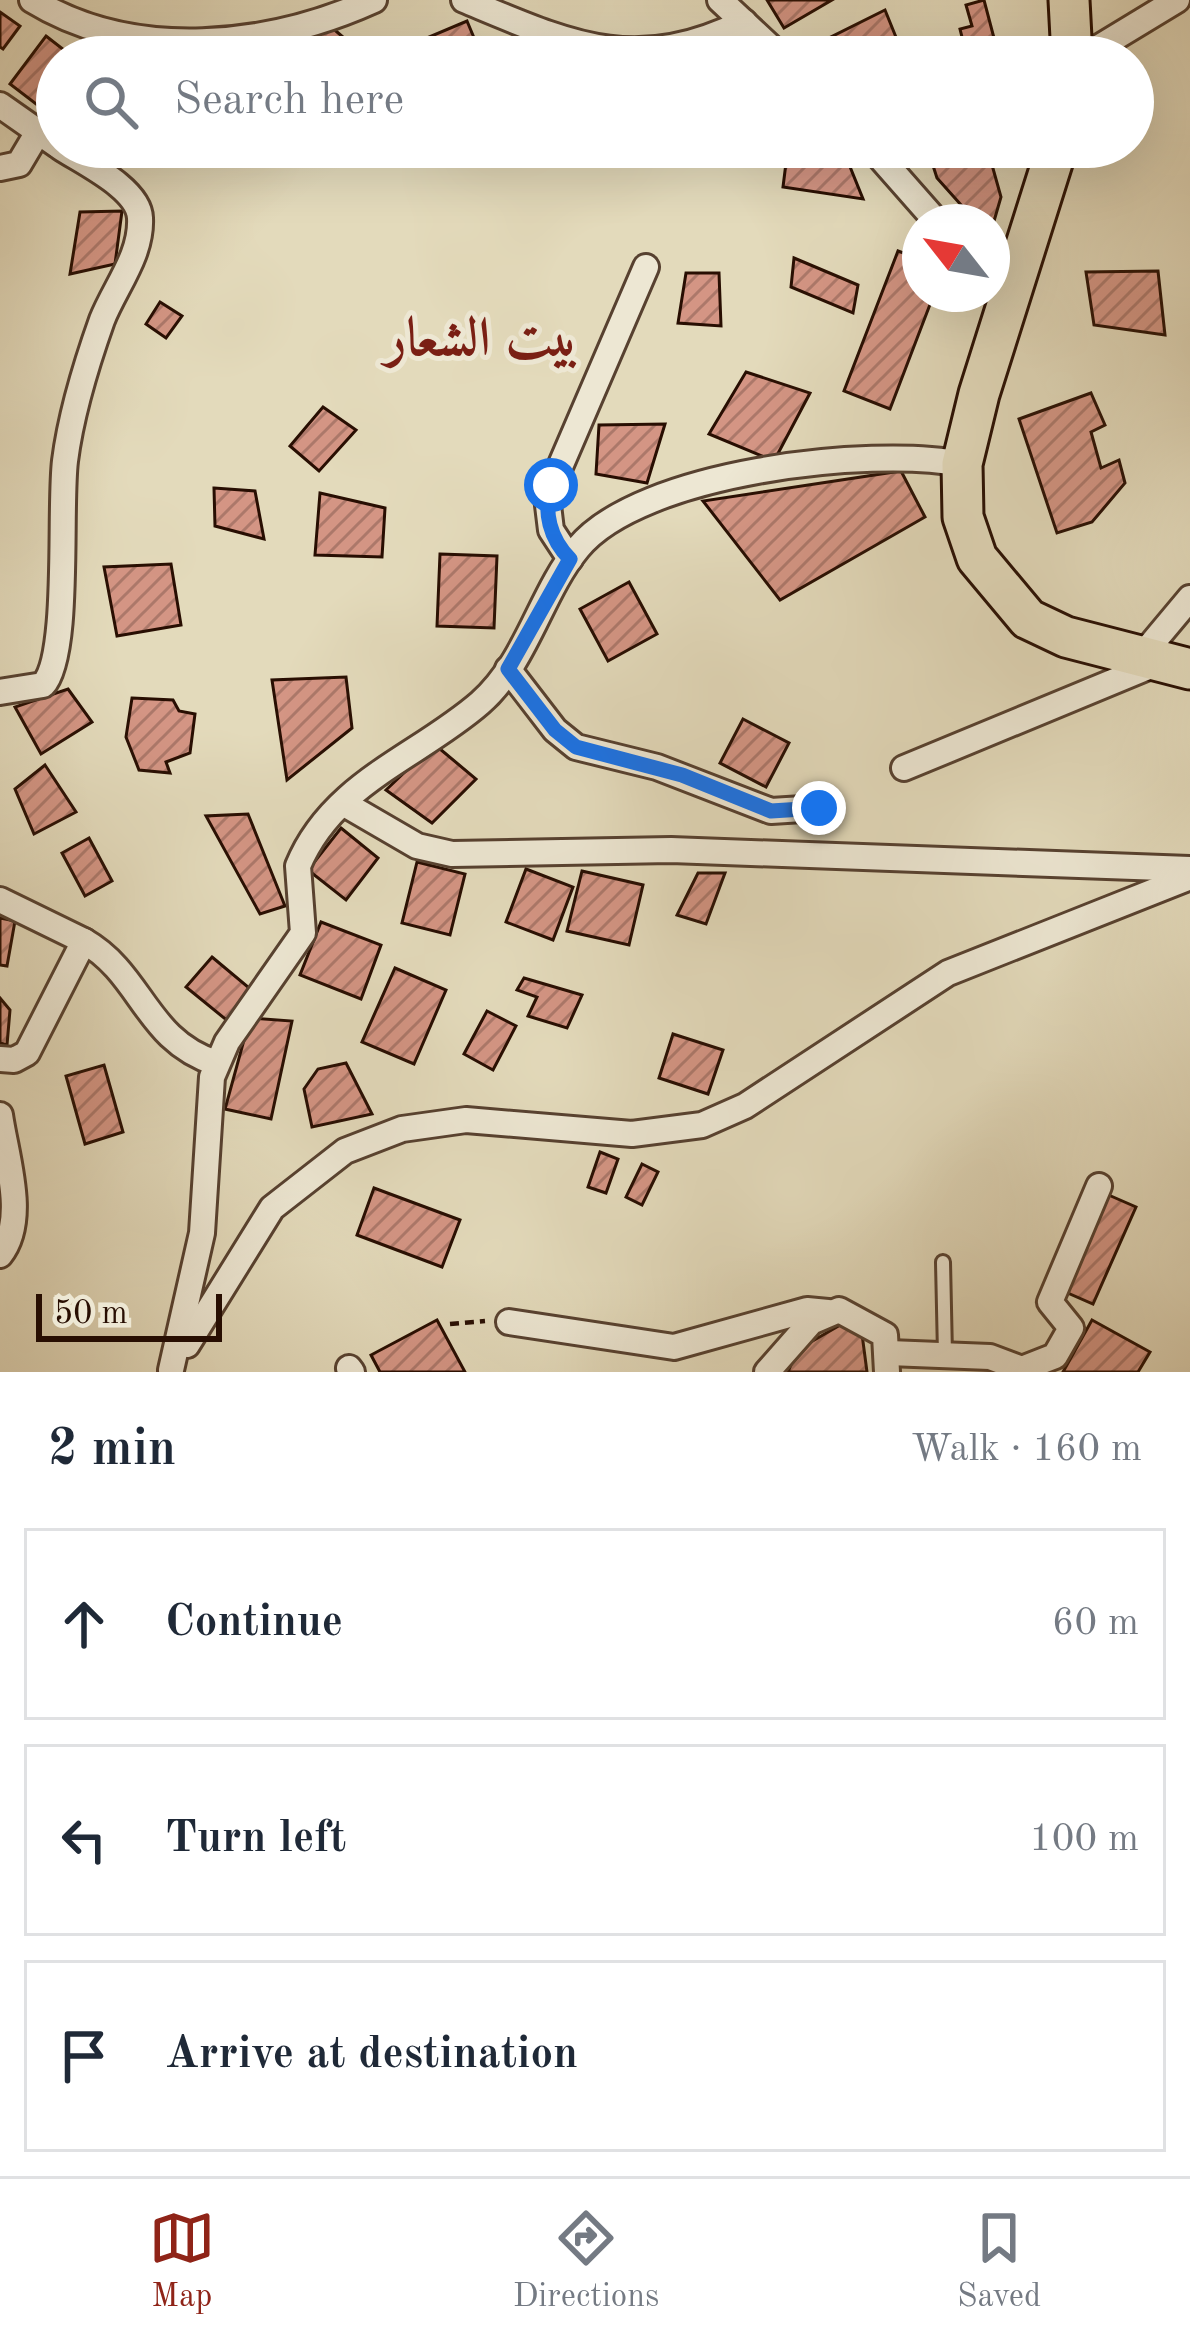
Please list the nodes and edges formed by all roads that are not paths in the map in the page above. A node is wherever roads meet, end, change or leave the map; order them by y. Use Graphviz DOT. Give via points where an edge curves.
graph roads {
  1 [pos="32,0"];
  2 [pos="374,0"];
  3 [pos="464,0"];
  4 [pos="720,0"];
  5 [pos="1069,0"];
  6 [pos="1177,0"];
  7 [pos="744,22"];
  8 [pos="139,36"];
  9 [pos="262,36"];
  10 [pos="549,36"];
  11 [pos="708,36"];
  12 [pos="759,36"];
  13 [pos="1071,36"];
  14 [pos="1118,36"];
  15 [pos="0,105"];
  16 [pos="36,130"];
  17 [pos="36,152"];
  18 [pos="0,168"];
  19 [pos="92,168"];
  20 [pos="890,168"];
  21 [pos="1050,168"];
  22 [pos="921,204"];
  23 [pos="646,267"];
  24 [pos="1010,271"];
  25 [pos="997,312"];
  26 [pos="962,464"];
  27 [pos="570,559"];
  28 [pos="1190,598"];
  29 [pos="1162,664"];
  30 [pos="508,669"];
  31 [pos="0,692"];
  32 [pos="904,768"];
  33 [pos="343,803"];
  34 [pos="819,808"];
  35 [pos="1094,869"];
  36 [pos="1190,873"];
  37 [pos="0,901"];
  38 [pos="1108,908"];
  39 [pos="84,941"];
  40 [pos="0,1059"];
  41 [pos="216,1063"];
  42 [pos="0,1115"];
  43 [pos="1099,1186"];
  44 [pos="0,1256"];
  45 [pos="943,1262"];
  46 [pos="828,1312"];
  47 [pos="508,1322"];
  48 [pos="944,1354"];
  49 [pos="888,1362"];
  50 [pos="170,1371"];
  51 [pos="767,1372"];
  1 -- 8 [label="street"];
  2 -- 9 [label="street"];
  3 -- 10 [label="street"];
  4 -- 7 [label="street"];
  5 -- 13 [label="highway"];
  6 -- 14 [label="street"];
  7 -- 11 [label="street"];
  7 -- 12 [label="street"];
  15 -- 16 [label="street"];
  17 -- 18 [label="street"];
  19 -- 31 [label="street" via="137,206 140,219 133,256 93,347 65,456 59,657 43,685"];
  20 -- 22 [label="street"];
  21 -- 24 [label="highway"];
  23 -- 27 [label="street" via="548,497 551,530"];
  25 -- 26 [label="highway"];
  26 -- 27 [label="street" via="859,458 701,484 631,509 593,532"];
  26 -- 29 [label="highway" via="969,540 1010,601 1052,632"];
  27 -- 30 [label="street"];
  28 -- 29 [label="street"];
  29 -- 32 [label="street"];
  30 -- 33 [label="street" via="480,704"];
  30 -- 34 [label="street" via="576,747 670,771 771,811"];
  33 -- 35 [label="street" via="417,846 452,854 671,850"];
  33 -- 41 [label="street" via="298,866 305,919 297,945"];
  35 -- 36 [label="street"];
  35 -- 38 [label="street" via="1108,885"];
  36 -- 38 [label="street"];
  37 -- 39 [label="street"];
  38 -- 50 [label="street" via="948,973 745,1106 702,1125 632,1133 466,1120 402,1129 345,1150 262,1220"];
  39 -- 40 [label="street" via="27,1052"];
  39 -- 41 [label="street" via="119,966 154,1023"];
  41 -- 50 [label="street" via="202,1233"];
  42 -- 44 [label="street" via="14,1219"];
  43 -- 48 [label="street" via="1050,1301 1071,1328 1055,1356 1022,1369"];
  45 -- 48 [label="lane"];
  46 -- 47 [label="street" via="807,1310 674,1347"];
  46 -- 49 [label="street" via="845,1311 878,1328"];
  46 -- 51 [label="street"];
  48 -- 49 [label="street"];
}
